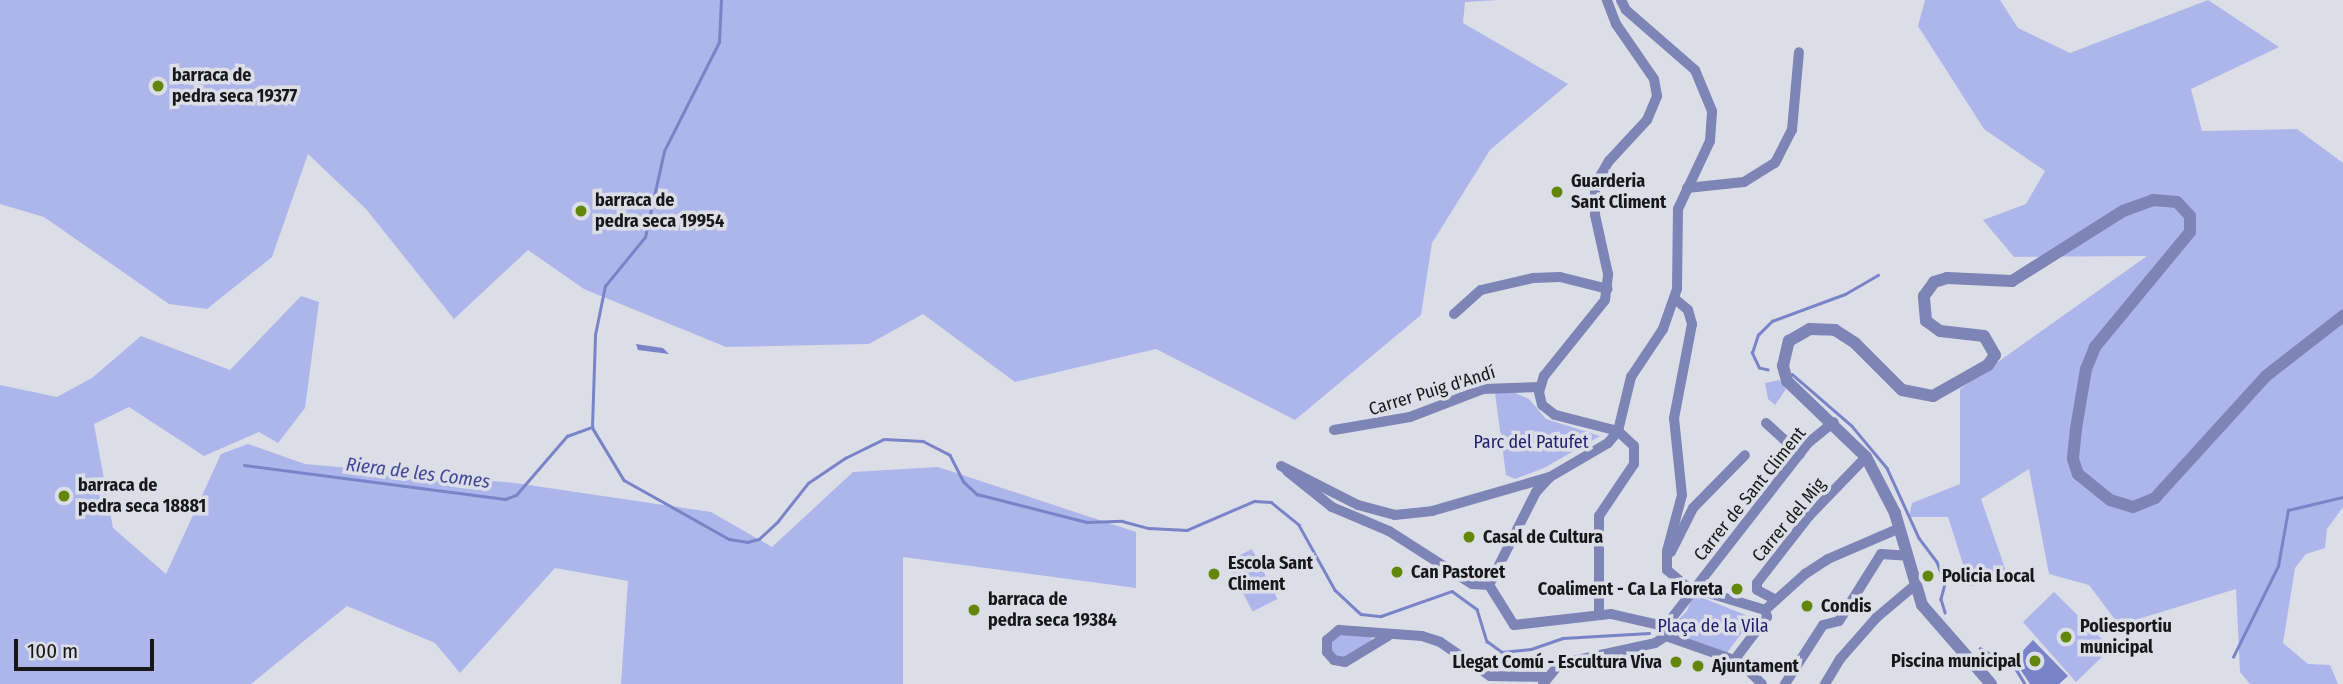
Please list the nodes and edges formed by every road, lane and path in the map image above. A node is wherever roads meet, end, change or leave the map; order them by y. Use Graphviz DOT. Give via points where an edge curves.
graph roads {
  1 [pos="1607,0"];
  2 [pos="1621,0"];
  3 [pos="1799,52"];
  4 [pos="1687,188"];
  5 [pos="1608,289"];
  6 [pos="1675,299"];
  7 [pos="1454,314"];
  8 [pos="2343,316"];
  9 [pos="1540,387"];
  10 [pos="1833,422"];
  11 [pos="1766,423"];
  12 [pos="1334,430"];
  13 [pos="1618,430"];
  14 [pos="1800,454"];
  15 [pos="1745,455"];
  16 [pos="1866,457"];
  17 [pos="1550,477"];
  18 [pos="1518,486"];
  19 [pos="1529,504"];
  20 [pos="1900,528"];
  21 [pos="1907,556"];
  22 [pos="1665,561"];
  23 [pos="1489,585"];
  24 [pos="1915,585"];
  25 [pos="1693,589"];
  26 [pos="1776,600"];
  27 [pos="1599,614"];
  28 [pos="1762,614"];
  29 [pos="1665,632"];
  30 [pos="1388,636"];
  31 [pos="1735,659"];
  32 [pos="1545,680"];
  33 [pos="1762,684"];
  34 [pos="1785,684"];
  35 [pos="1825,684"];
  36 [pos="1991,684"];
  1 -- 5 [label="street" via="1616,24 1658,89 1647,120 1609,161 1595,185"];
  2 -- 4 [label="street" via="1626,10 1695,70 1706,94 1713,116 1712,133"];
  3 -- 4 [label="street" via="1791,130 1774,163 1744,182"];
  4 -- 6 [label="street" via="1675,234"];
  5 -- 7 [label="street" via="1560,277 1533,278 1481,290"];
  5 -- 9 [label="street" via="1600,310"];
  6 -- 13 [label="street" via="1631,377"];
  6 -- 22 [label="street" via="1688,310 1692,324 1674,418 1681,504"];
  8 -- 10 [label="street" via="2266,376 2155,498 2133,507 2096,490 2076,470 2073,446 2084,376 2098,342 2187,238 2191,221 2185,207 2161,199 2123,211 2012,281 1947,278 1934,282 1924,296 1926,321 1940,331 1984,336 1995,355 1988,365 1933,396 1914,396 1897,386 1849,337 1819,327 1800,332 1789,341 1783,366 1787,381"];
  9 -- 12 [label="street, Carrer Puig d'Andí" via="1483,389 1410,417"];
  9 -- 13 [label="street" via="1542,405 1555,415"];
  10 -- 14 [label="street, Carrer de Sant Climent"];
  10 -- 16 [label="street"];
  11 -- 14 [label="street"];
  13 -- 17 [label="street" via="1608,443"];
  13 -- 27 [label="street" via="1631,441 1635,460 1599,516"];
  14 -- 25 [label="street, Carrer de Sant Climent"];
  15 -- 22 [label="street" via="1693,508"];
  16 -- 20 [label="street" via="1887,492"];
  16 -- 26 [label="street, Carrer del Mig" via="1809,516 1757,583 1758,590"];
  17 -- 18 [label="street"];
  17 -- 19 [label="street"];
  18 -- 19 [label="street" via="1525,490"];
  18 -- 23 [label="street" via="1432,511 1388,515 1281,466 1339,510 1389,531 1472,584"];
  19 -- 23 [label="street"];
  20 -- 21 [label="street"];
  20 -- 26 [label="street" via="1824,561"];
  21 -- 24 [label="street"];
  21 -- 34 [label="street" via="1881,554 1839,621 1824,625"];
  22 -- 25 [label="street" via="1669,573"];
  23 -- 27 [label="street" via="1514,625"];
  24 -- 35 [label="street" via="1876,618"];
  24 -- 36 [label="street" via="1933,621"];
  25 -- 28 [label="street"];
  25 -- 29 [label="street"];
  26 -- 28 [label="street"];
  27 -- 29 [label="street" via="1637,617"];
  28 -- 31 [label="street"];
  29 -- 31 [label="street"];
  29 -- 32 [label="street" via="1656,643 1565,662"];
  30 -- 30 [label="street" via="1339,630 1326,646 1334,660 1345,662"];
  30 -- 32 [label="street" via="1433,639 1495,678"];
  31 -- 33 [label="street"];
}
